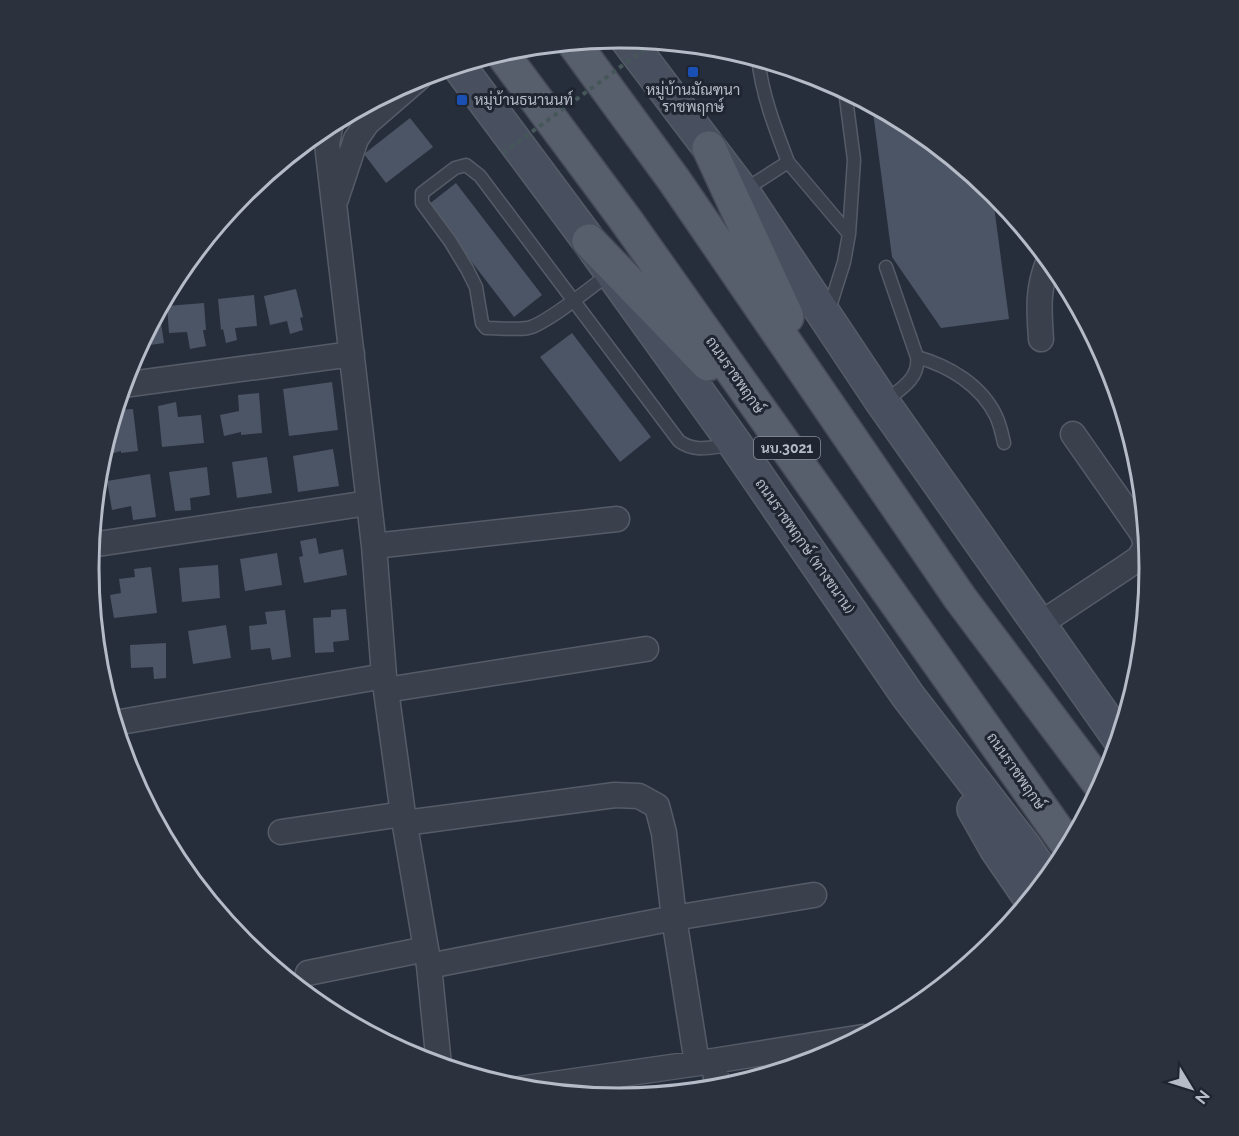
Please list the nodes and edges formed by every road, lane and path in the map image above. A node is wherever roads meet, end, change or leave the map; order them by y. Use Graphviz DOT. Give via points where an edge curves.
graph roads {
  1 [pos="629,48"];
  2 [pos="642,49"];
  3 [pos="579,50"];
  4 [pos="507,61"];
  5 [pos="759,68"];
  6 [pos="464,72"];
  7 [pos="392,101"];
  8 [pos="846,101"];
  9 [pos="328,138"];
  10 [pos="709,148"];
  11 [pos="503,153"];
  12 [pos="788,162"];
  13 [pos="742,191"];
  14 [pos="334,204"];
  15 [pos="849,234"];
  16 [pos="589,241"];
  17 [pos="886,267"];
  18 [pos="1045,269"];
  19 [pos="611,272"];
  20 [pos="574,300"];
  21 [pos="826,317"];
  22 [pos="1041,339"];
  23 [pos="352,354"];
  24 [pos="917,357"];
  25 [pos="134,384"];
  26 [pos="883,403"];
  27 [pos="828,405"];
  28 [pos="1073,434"];
  29 [pos="781,439"];
  30 [pos="1004,443"];
  31 [pos="735,444"];
  32 [pos="368,503"];
  33 [pos="617,519"];
  34 [pos="1137,526"];
  35 [pos="100,544"];
  36 [pos="374,546"];
  37 [pos="1139,556"];
  38 [pos="1040,624"];
  39 [pos="646,650"];
  40 [pos="385,683"];
  41 [pos="908,696"];
  42 [pos="1094,700"];
  43 [pos="123,722"];
  44 [pos="1116,723"];
  45 [pos="1114,730"];
  46 [pos="1095,778"];
  47 [pos="404,818"];
  48 [pos="281,832"];
  49 [pos="1063,839"];
  50 [pos="1041,872"];
  51 [pos="1026,892"];
  52 [pos="814,895"];
  53 [pos="674,918"];
  54 [pos="428,957"];
  55 [pos="308,973"];
  56 [pos="831,1042"];
  57 [pos="438,1055"];
  58 [pos="706,1062"];
  59 [pos="714,1079"];
  60 [pos="553,1084"];
  1 -- 11 [label="path, bridge"];
  2 -- 10 [label="main road"];
  3 -- 27 [label="main road" via="674,180"];
  4 -- 29 [label="main road, ถนนราชพฤกษ์ / นบ.3021"];
  5 -- 12 [label="lane" via="770,114"];
  6 -- 16 [label="main road, ถนนราชพฤกษ์ (ทางขนาน) / นบ.3021"];
  7 -- 14 [label="street" via="367,123 356,139"];
  8 -- 15 [label="lane" via="854,160"];
  9 -- 14 [label="street"];
  10 -- 13 [label="main road"];
  10 -- 27 [label="main road"];
  12 -- 13 [label="lane"];
  12 -- 15 [label="lane"];
  13 -- 21 [label="main road"];
  14 -- 23 [label="street"];
  15 -- 21 [label="lane"];
  16 -- 19 [label="main road, ถนนราชพฤกษ์ (ทางขนาน) / นบ.3021"];
  16 -- 29 [label="main road"];
  17 -- 24 [label="lane"];
  18 -- 22 [label="street" via="1040,294"];
  19 -- 20 [label="lane"];
  19 -- 31 [label="main road, ถนนราชพฤกษ์ (ทางขนาน) / นบ.3021"];
  20 -- 20 [label="lane" via="528,328 486,328 476,287 450,241 422,203 422,193 455,168 466,165 480,176"];
  20 -- 31 [label="lane" via="679,441 698,449"];
  21 -- 26 [label="main road"];
  23 -- 25 [label="street"];
  23 -- 32 [label="street"];
  24 -- 26 [label="lane" via="918,366 909,383"];
  24 -- 30 [label="lane" via="939,363 982,393 997,417"];
  26 -- 38 [label="main road"];
  27 -- 46 [label="main road" via="960,598"];
  28 -- 34 [label="street"];
  29 -- 49 [label="main road, ถนนราชพฤกษ์ / นบ.3021"];
  31 -- 41 [label="main road, ถนนราชพฤกษ์ (ทางขนาน) / นบ.3021"];
  32 -- 35 [label="street"];
  32 -- 36 [label="street"];
  33 -- 36 [label="street"];
  36 -- 40 [label="street"];
  37 -- 38 [label="street"];
  38 -- 42 [label="main road"];
  39 -- 40 [label="street"];
  40 -- 43 [label="street"];
  40 -- 47 [label="street"];
  41 -- 50 [label="main road, ถนนราชพฤกษ์ (ทางขนาน) / นบ.3021"];
  41 -- 51 [label="main road" via="996,848"];
  42 -- 44 [label="main road"];
  42 -- 45 [label="main road"];
  47 -- 48 [label="street"];
  47 -- 53 [label="street" via="615,795 639,796 657,806"];
  47 -- 54 [label="street"];
  52 -- 53 [label="street"];
  53 -- 54 [label="street"];
  53 -- 58 [label="street"];
  54 -- 55 [label="street"];
  54 -- 57 [label="street"];
  56 -- 58 [label="street"];
  58 -- 59 [label="street"];
  58 -- 60 [label="street"];
}
